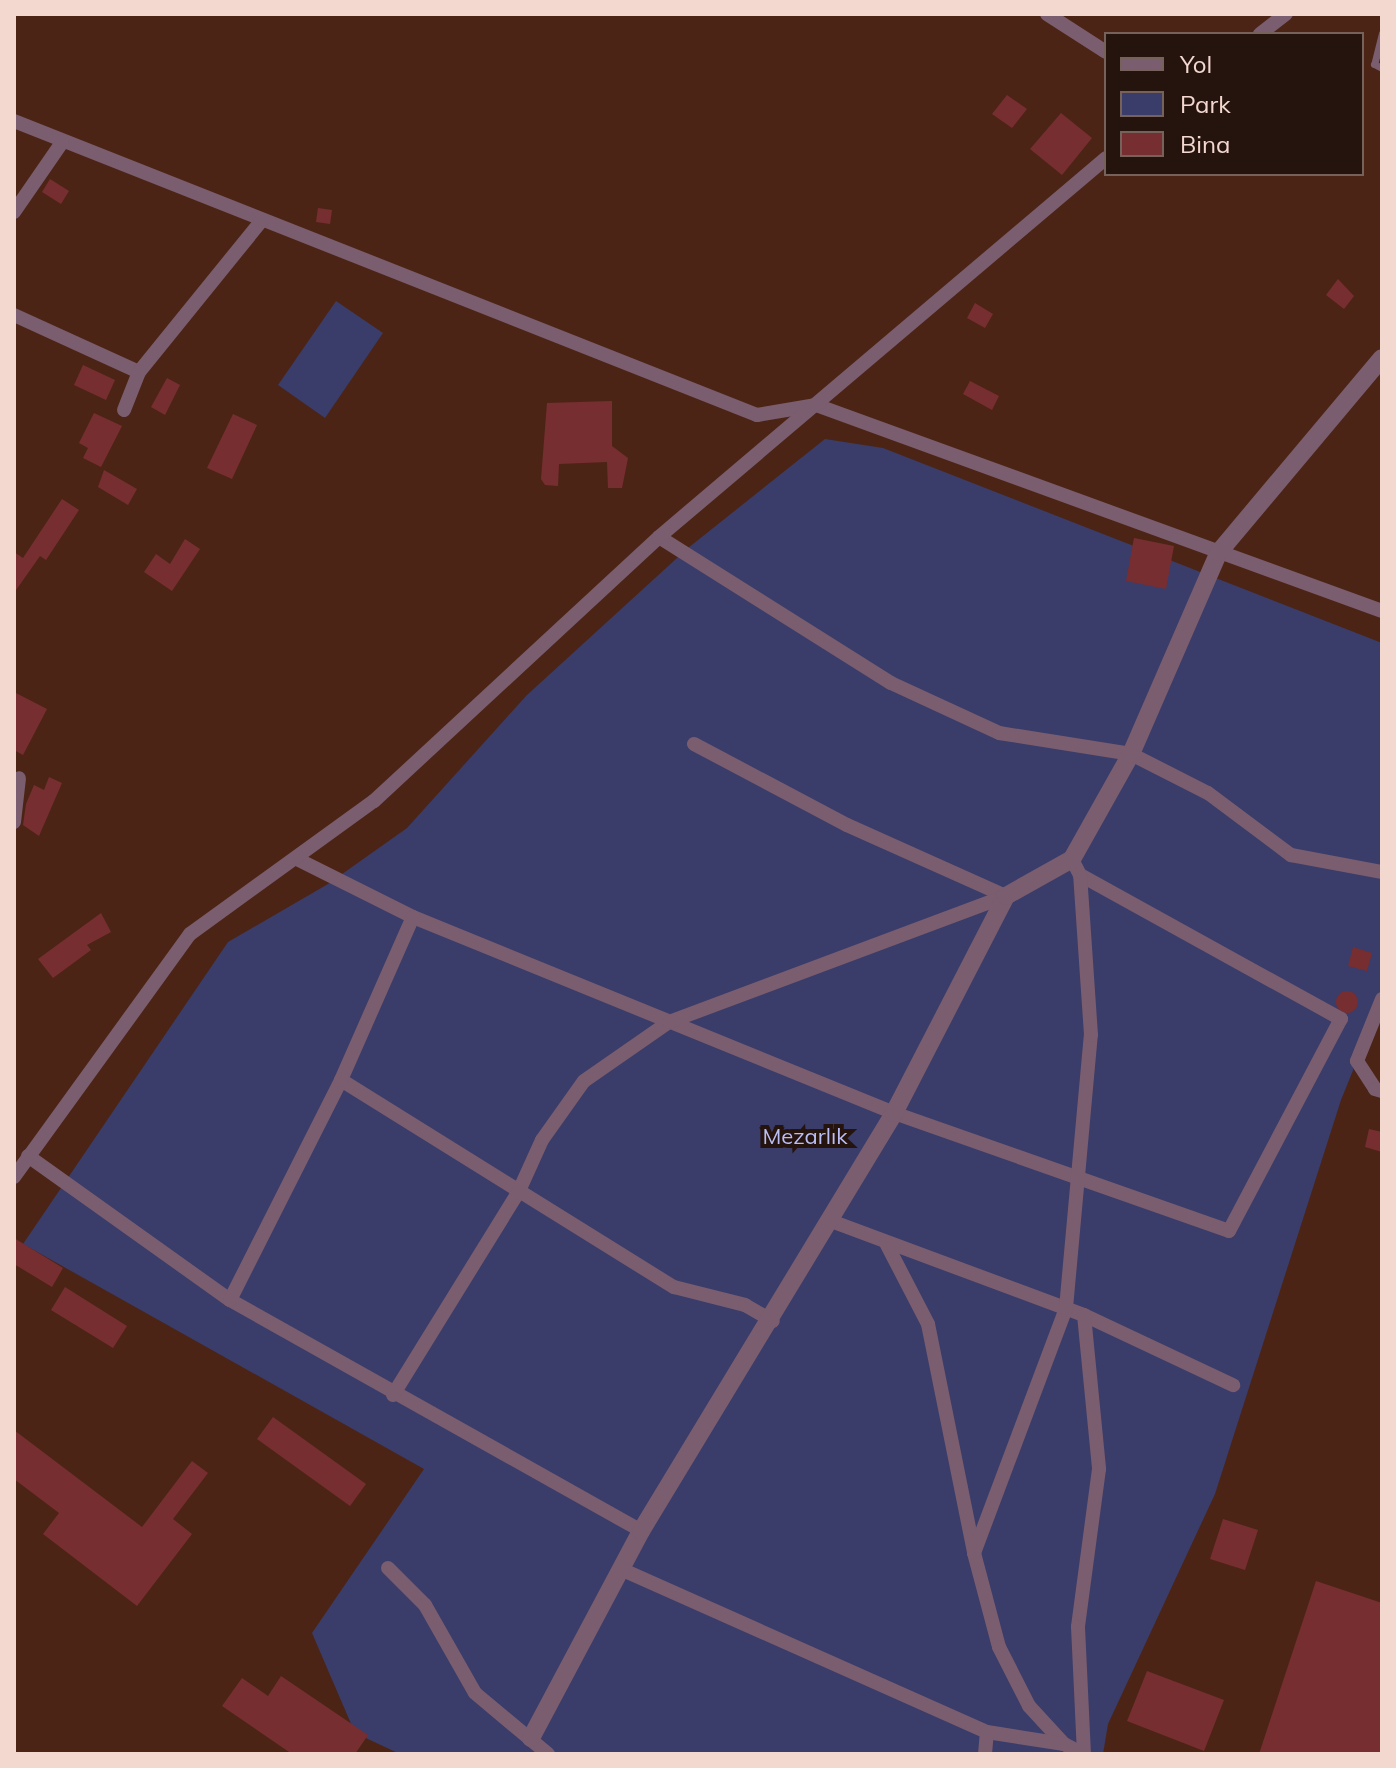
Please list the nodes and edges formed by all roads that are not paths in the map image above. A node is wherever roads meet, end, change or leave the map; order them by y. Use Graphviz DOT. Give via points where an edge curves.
graph roads {
  1 [pos="1047,14"];
  2 [pos="1286,14"];
  3 [pos="1263,32"];
  4 [pos="1382,33"];
  5 [pos="1104,51"];
  6 [pos="1382,68"];
  7 [pos="14,121"];
  8 [pos="63,141"];
  9 [pos="1104,160"];
  10 [pos="14,212"];
  11 [pos="262,220"];
  12 [pos="14,315"];
  13 [pos="1382,358"];
  14 [pos="139,372"];
  15 [pos="816,405"];
  16 [pos="124,410"];
  17 [pos="659,537"];
  18 [pos="1219,552"];
  19 [pos="1382,611"];
  20 [pos="694,744"];
  21 [pos="1131,754"];
  22 [pos="19,778"];
  23 [pos="14,822"];
  24 [pos="299,860"];
  25 [pos="1076,867"];
  26 [pos="1382,872"];
  27 [pos="1006,896"];
  28 [pos="413,917"];
  29 [pos="1382,999"];
  30 [pos="669,1022"];
  31 [pos="341,1080"];
  32 [pos="1382,1091"];
  33 [pos="894,1113"];
  34 [pos="28,1156"];
  35 [pos="1080,1175"];
  36 [pos="14,1177"];
  37 [pos="518,1193"];
  38 [pos="831,1221"];
  39 [pos="886,1243"];
  40 [pos="230,1300"];
  41 [pos="1066,1308"];
  42 [pos="1084,1315"];
  43 [pos="773,1321"];
  44 [pos="1233,1385"];
  45 [pos="393,1395"];
  46 [pos="641,1531"];
  47 [pos="974,1553"];
  48 [pos="388,1568"];
  49 [pos="623,1570"];
  50 [pos="987,1732"];
  51 [pos="531,1738"];
  52 [pos="1064,1744"];
  53 [pos="548,1754"];
  54 [pos="985,1754"];
  55 [pos="1084,1754"];
  1 -- 5 [label="street"];
  2 -- 3 [label="street"];
  4 -- 6 [label="lane" via="1374,64"];
  7 -- 8 [label="street"];
  8 -- 10 [label="street"];
  8 -- 11 [label="street"];
  9 -- 15 [label="street"];
  11 -- 14 [label="street"];
  11 -- 15 [label="street" via="757,415"];
  12 -- 14 [label="street"];
  13 -- 18 [label="street"];
  14 -- 16 [label="street"];
  15 -- 17 [label="street"];
  15 -- 18 [label="street"];
  17 -- 21 [label="street" via="891,683 972,721 999,733"];
  17 -- 24 [label="street" via="374,801"];
  18 -- 19 [label="street"];
  18 -- 21 [label="street"];
  20 -- 27 [label="street" via="847,825"];
  21 -- 25 [label="street"];
  21 -- 26 [label="street" via="1208,793 1291,855"];
  22 -- 23 [label="street"];
  24 -- 28 [label="street"];
  24 -- 34 [label="street" via="190,934"];
  25 -- 27 [label="street"];
  25 -- 35 [label="street" via="1091,1035"];
  25 -- 35 [label="street" via="1341,1019 1229,1231"];
  27 -- 30 [label="street"];
  27 -- 33 [label="street"];
  28 -- 30 [label="street"];
  28 -- 31 [label="street"];
  29 -- 32 [label="street" via="1357,1061 1375,1089"];
  30 -- 33 [label="street"];
  30 -- 37 [label="street" via="584,1081 542,1140"];
  31 -- 37 [label="street"];
  31 -- 40 [label="street"];
  33 -- 35 [label="street"];
  33 -- 38 [label="street"];
  34 -- 36 [label="street"];
  34 -- 40 [label="street"];
  35 -- 41 [label="street"];
  37 -- 43 [label="street" via="674,1287 745,1305"];
  37 -- 45 [label="street"];
  38 -- 39 [label="street"];
  38 -- 43 [label="street"];
  39 -- 41 [label="street"];
  39 -- 47 [label="street" via="928,1324"];
  40 -- 45 [label="street"];
  41 -- 42 [label="street"];
  41 -- 47 [label="street"];
  42 -- 44 [label="street"];
  42 -- 55 [label="street" via="1099,1469 1078,1627"];
  43 -- 46 [label="street"];
  45 -- 46 [label="street"];
  46 -- 49 [label="street"];
  47 -- 52 [label="street" via="999,1647 1029,1706"];
  48 -- 51 [label="street" via="425,1605 475,1693"];
  49 -- 50 [label="street"];
  49 -- 51 [label="street"];
  50 -- 52 [label="street"];
  50 -- 54 [label="street"];
  51 -- 53 [label="street"];
  52 -- 55 [label="street"];
}
